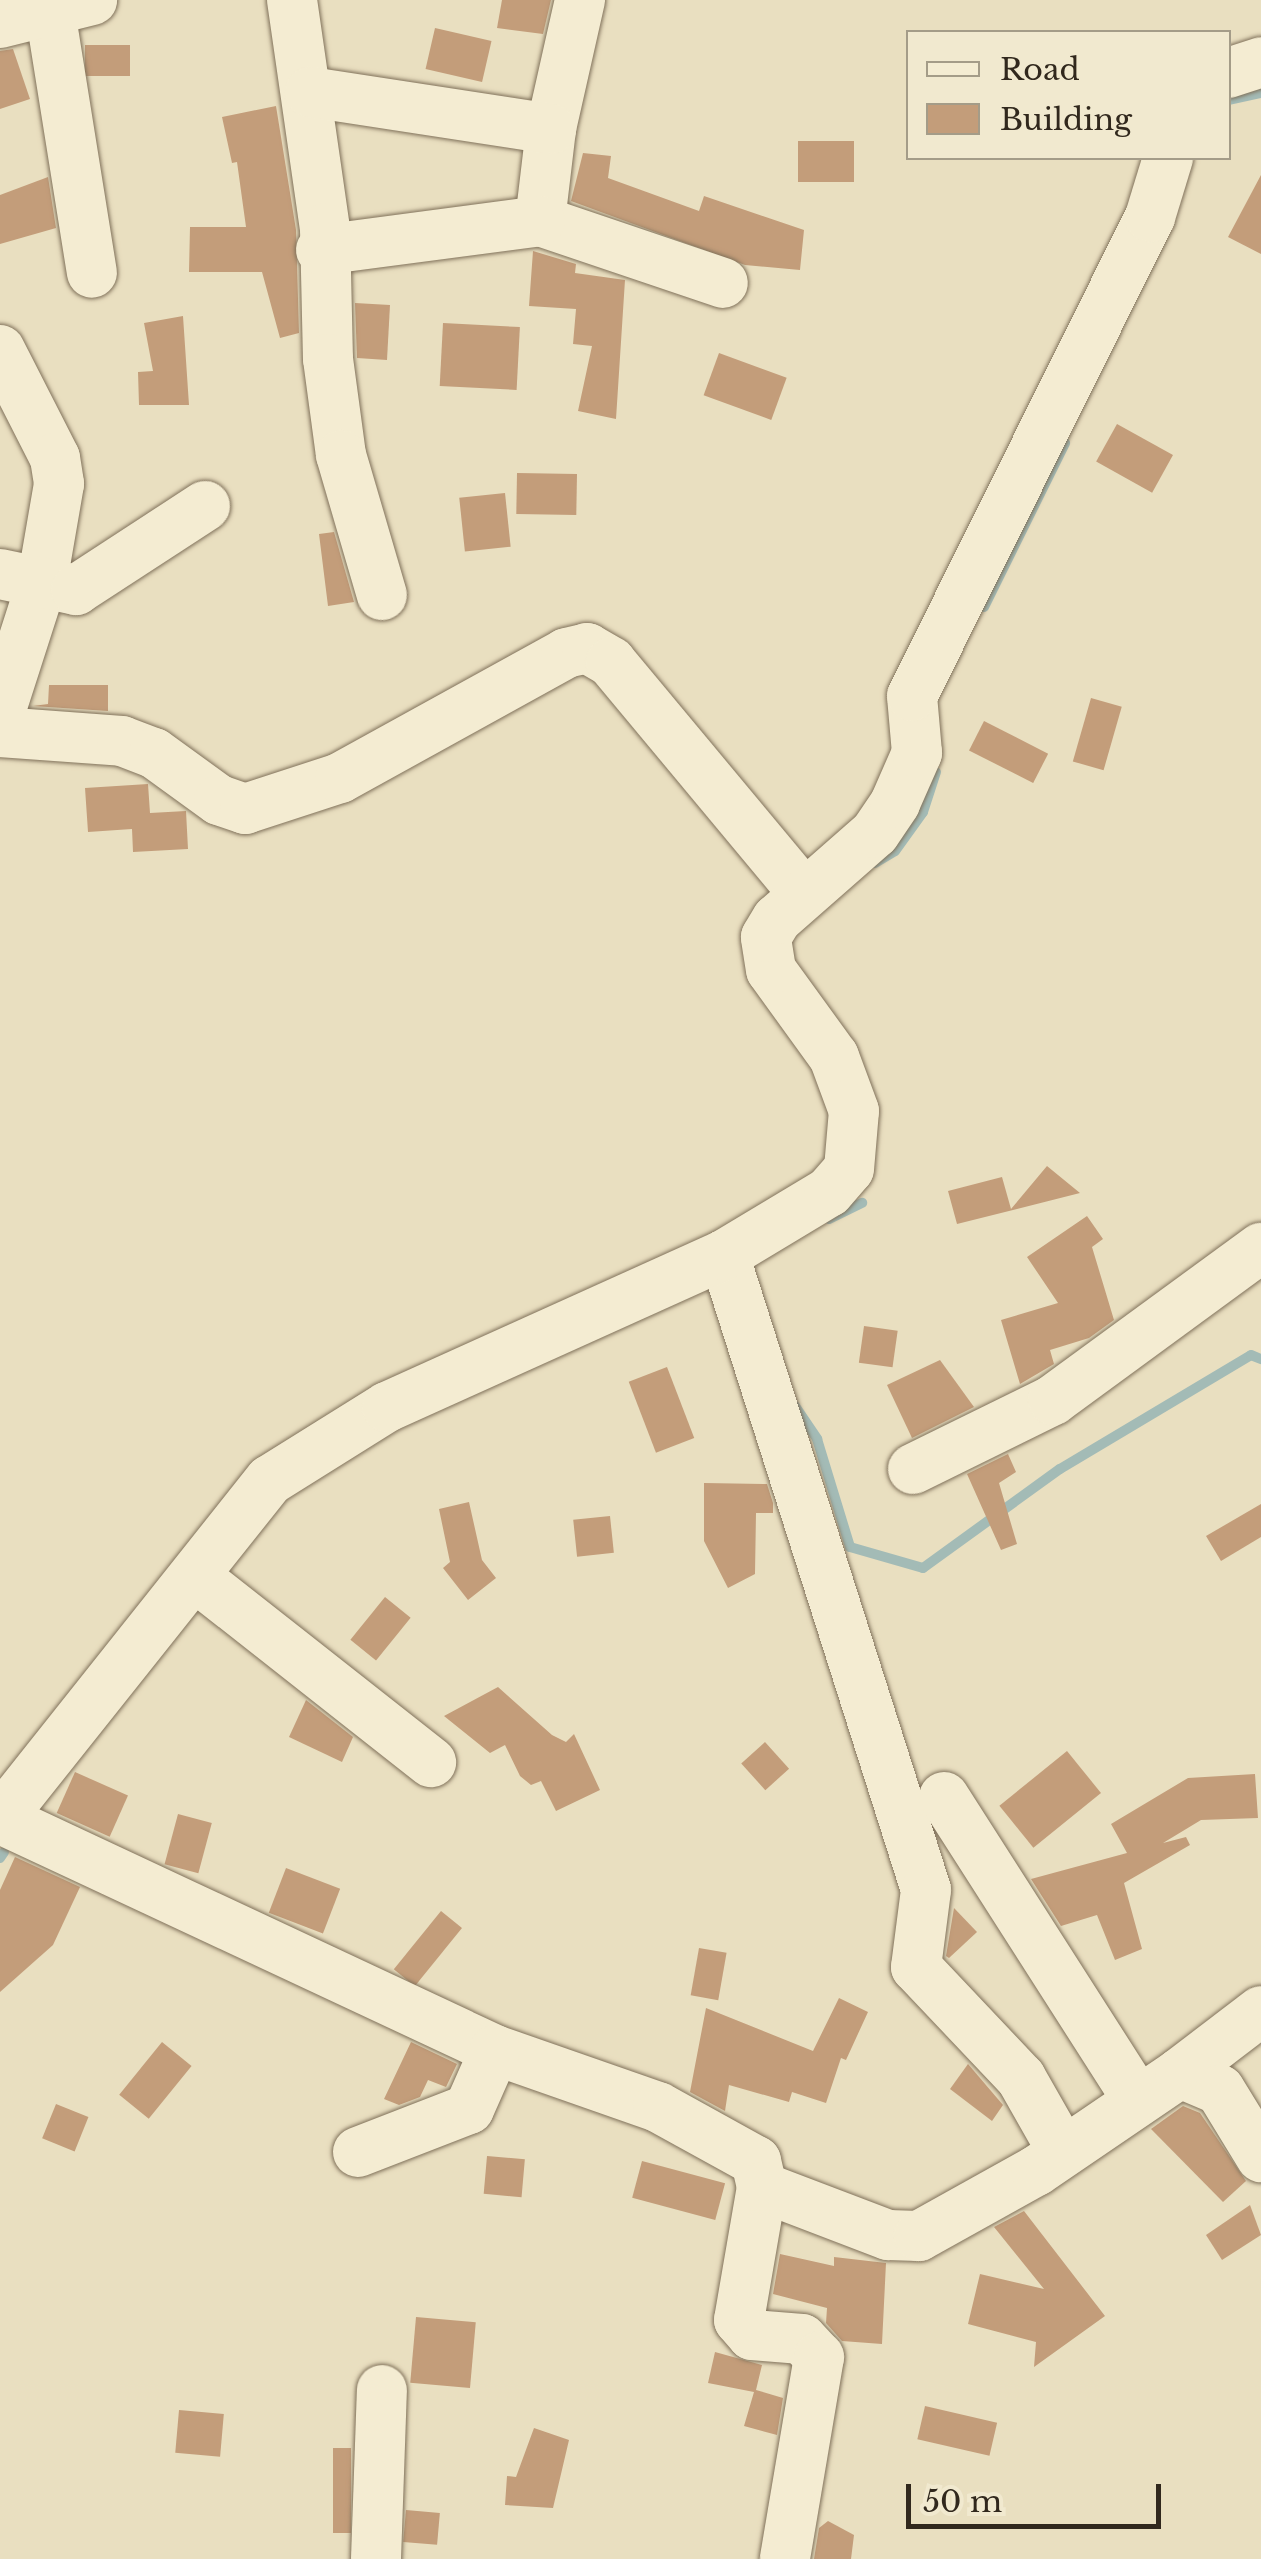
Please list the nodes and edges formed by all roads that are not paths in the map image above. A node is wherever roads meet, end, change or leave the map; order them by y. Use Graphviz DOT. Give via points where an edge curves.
graph roads {
  1 [pos="292,0"];
  2 [pos="580,0"];
  3 [pos="71,5"];
  4 [pos="0,23"];
  5 [pos="1261,62"];
  6 [pos="1231,71"];
  7 [pos="310,92"];
  8 [pos="551,129"];
  9 [pos="1167,160"];
  10 [pos="540,221"];
  11 [pos="321,250"];
  12 [pos="92,274"];
  13 [pos="723,283"];
  14 [pos="0,350"];
  15 [pos="18,416"];
  16 [pos="205,506"];
  17 [pos="21,578"];
  18 [pos="382,595"];
  19 [pos="0,713"];
  20 [pos="0,732"];
  21 [pos="804,894"];
  22 [pos="1261,1248"];
  23 [pos="726,1266"];
  24 [pos="913,1469"];
  25 [pos="197,1578"];
  26 [pos="431,1762"];
  27 [pos="944,1797"];
  28 [pos="0,1819"];
  29 [pos="1261,2011"];
  30 [pos="496,2050"];
  31 [pos="1180,2073"];
  32 [pos="1137,2099"];
  33 [pos="1257,2142"];
  34 [pos="358,2152"];
  35 [pos="1064,2152"];
  36 [pos="762,2186"];
  37 [pos="382,2390"];
  38 [pos="376,2559"];
  39 [pos="785,2559"];
  1 -- 7 [label="street"];
  2 -- 8 [label="street"];
  3 -- 4 [label="street"];
  3 -- 12 [label="street"];
  5 -- 6 [label="street"];
  7 -- 8 [label="street"];
  7 -- 11 [label="street" via="325,228"];
  8 -- 10 [label="street"];
  9 -- 21 [label="street" via="1150,217 912,696 918,753 896,803 875,833"];
  10 -- 11 [label="street"];
  10 -- 13 [label="street"];
  11 -- 18 [label="street" via="340,455"];
  14 -- 15 [label="street"];
  15 -- 17 [label="street" via="58,470"];
  16 -- 17 [label="street" via="76,590"];
  17 -- 19 [label="street"];
  20 -- 21 [label="street" via="122,741 245,809 340,778 566,653 587,648 612,662"];
  21 -- 23 [label="street" via="771,925 765,950 776,978 834,1057 857,1122 853,1160 829,1192"];
  22 -- 24 [label="street" via="1053,1400"];
  23 -- 25 [label="street" via="325,1441 270,1480"];
  23 -- 35 [label="street" via="926,1890 916,1967 1021,2078"];
  25 -- 26 [label="street"];
  25 -- 28 [label="street"];
  27 -- 32 [label="street"];
  28 -- 30 [label="street"];
  29 -- 31 [label="street"];
  30 -- 34 [label="street" via="469,2109"];
  30 -- 36 [label="street" via="658,2107 746,2153 760,2166"];
  31 -- 32 [label="street"];
  31 -- 33 [label="street" via="1220,2090"];
  32 -- 35 [label="street"];
  35 -- 36 [label="street" via="919,2236 888,2235"];
  36 -- 39 [label="street" via="739,2320 752,2335 802,2339 819,2357"];
  37 -- 38 [label="street"];
}
